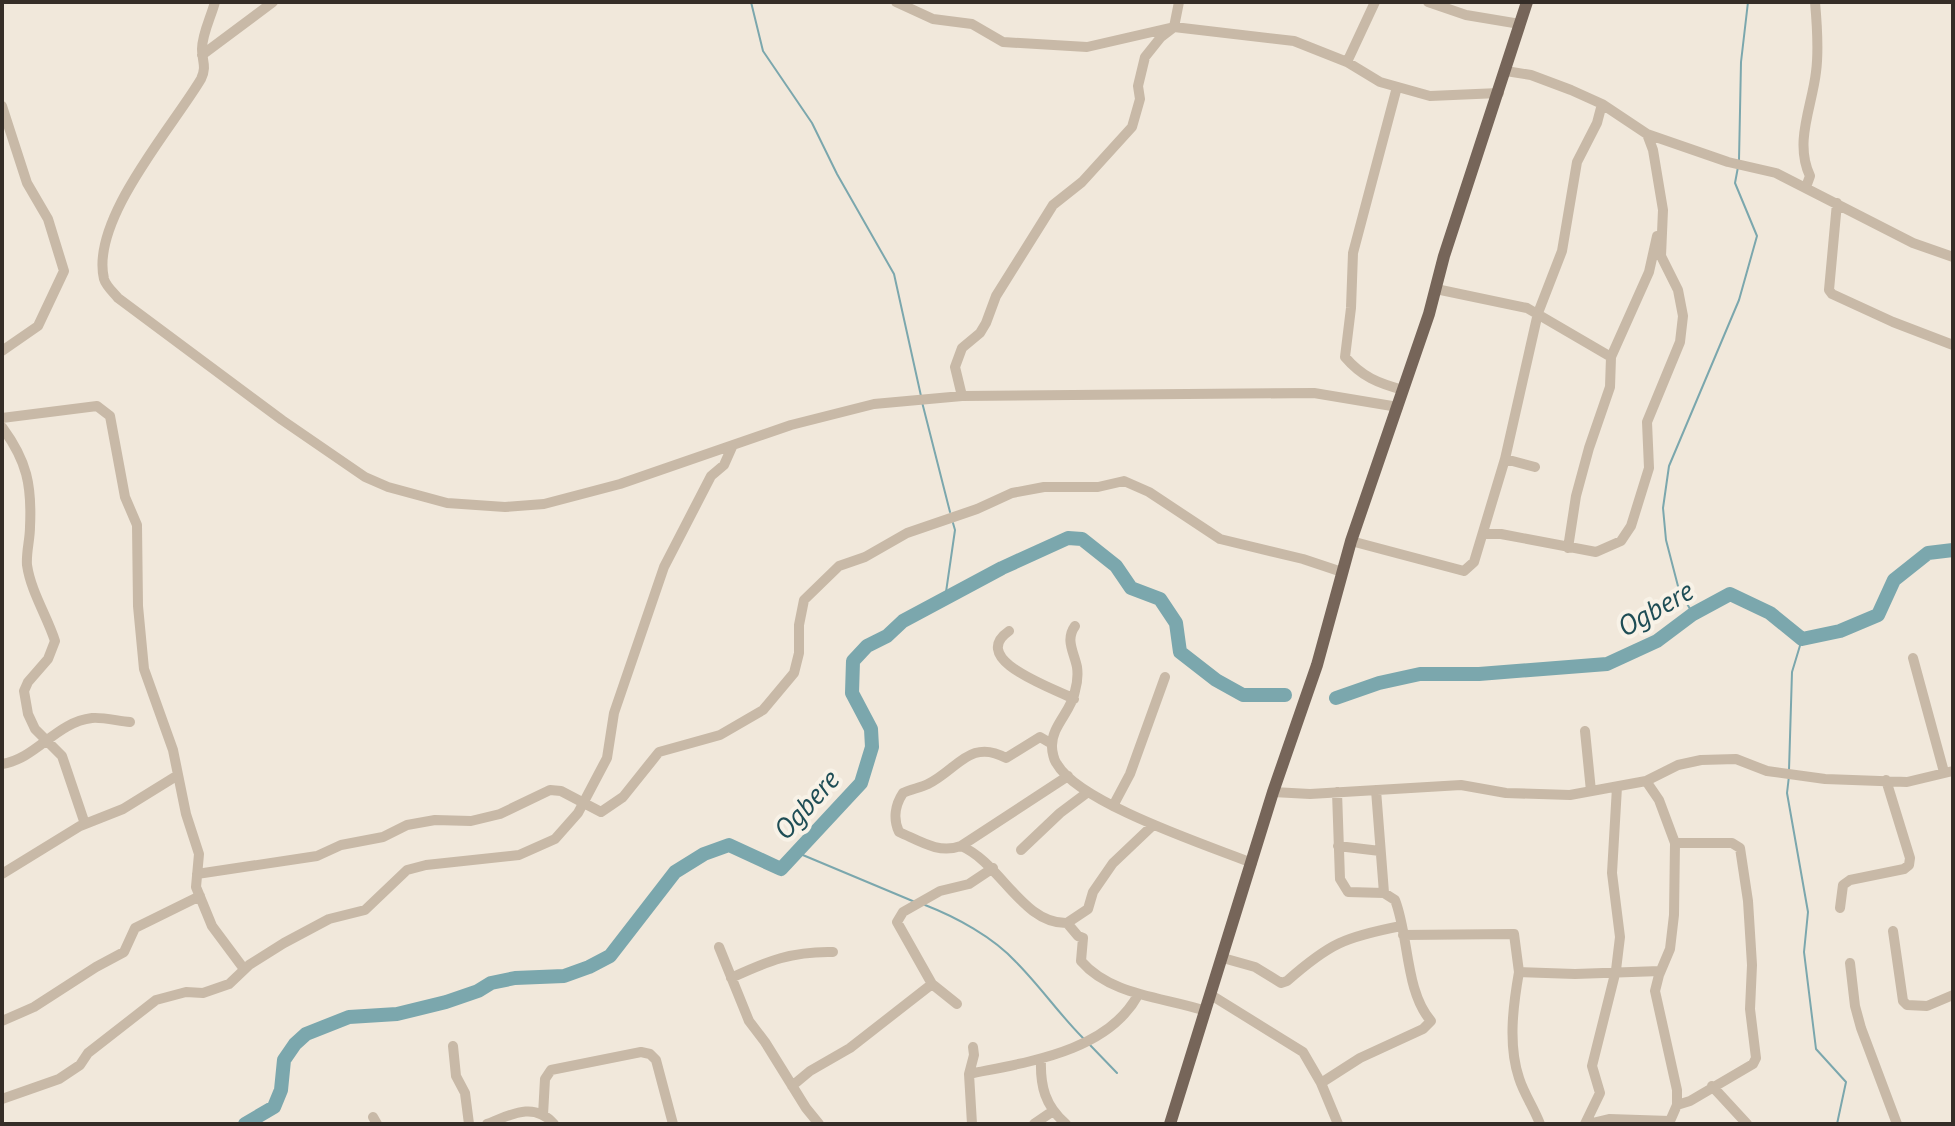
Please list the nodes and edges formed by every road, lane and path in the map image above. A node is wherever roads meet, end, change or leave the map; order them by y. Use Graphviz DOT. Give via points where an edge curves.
graph roads {
  1 [pos="215,2"];
  2 [pos="273,2"];
  3 [pos="896,2"];
  4 [pos="1179,2"];
  5 [pos="1375,2"];
  6 [pos="1428,2"];
  7 [pos="1527,2"];
  8 [pos="1815,2"];
  9 [pos="1520,24"];
  10 [pos="1174,27"];
  11 [pos="202,55"];
  12 [pos="1347,62"];
  13 [pos="1506,71"];
  14 [pos="1397,87"];
  15 [pos="1499,93"];
  16 [pos="1602,104"];
  17 [pos="2,106"];
  18 [pos="1647,134"];
  19 [pos="1806,187"];
  20 [pos="1837,203"];
  21 [pos="1663,210"];
  22 [pos="1953,257"];
  23 [pos="1436,289"];
  24 [pos="1538,313"];
  25 [pos="1953,345"];
  26 [pos="2,351"];
  27 [pos="1611,357"];
  28 [pos="1403,390"];
  29 [pos="962,396"];
  30 [pos="1398,407"];
  31 [pos="2,418"];
  32 [pos="2,427"];
  33 [pos="732,447"];
  34 [pos="1505,459"];
  35 [pos="1535,467"];
  36 [pos="1484,534"];
  37 [pos="1351,541"];
  38 [pos="1568,548"];
  39 [pos="1342,572"];
  40 [pos="1075,626"];
  41 [pos="1009,631"];
  42 [pos="1913,658"];
  43 [pos="1165,677"];
  44 [pos="1074,699"];
  45 [pos="130,722"];
  46 [pos="1585,731"];
  47 [pos="46,741"];
  48 [pos="1052,744"];
  49 [pos="2,764"];
  50 [pos="1949,772"];
  51 [pos="178,775"];
  52 [pos="1068,776"];
  53 [pos="1886,780"];
  54 [pos="1646,781"];
  55 [pos="1617,787"];
  56 [pos="1376,790"];
  57 [pos="1591,791"];
  58 [pos="1088,792"];
  59 [pos="1273,792"];
  60 [pos="1337,792"];
  61 [pos="584,802"];
  62 [pos="1113,806"];
  63 [pos="85,824"];
  64 [pos="1153,825"];
  65 [pos="1675,843"];
  66 [pos="961,846"];
  67 [pos="1338,846"];
  68 [pos="1021,850"];
  69 [pos="1380,851"];
  70 [pos="1252,863"];
  71 [pos="993,868"];
  72 [pos="2,874"];
  73 [pos="197,874"];
  74 [pos="1384,893"];
  75 [pos="200,896"];
  76 [pos="1840,908"];
  77 [pos="1067,923"];
  78 [pos="1402,931"];
  79 [pos="1893,931"];
  80 [pos="719,947"];
  81 [pos="833,952"];
  82 [pos="1223,958"];
  83 [pos="1850,963"];
  84 [pos="244,969"];
  85 [pos="1616,970"];
  86 [pos="1660,971"];
  87 [pos="1519,972"];
  88 [pos="731,978"];
  89 [pos="932,984"];
  90 [pos="1138,995"];
  91 [pos="1211,995"];
  92 [pos="1953,995"];
  93 [pos="957,1004"];
  94 [pos="1206,1011"];
  95 [pos="2,1021"];
  96 [pos="453,1046"];
  97 [pos="973,1047"];
  98 [pos="1041,1059"];
  99 [pos="969,1074"];
  100 [pos="1321,1083"];
  101 [pos="792,1086"];
  102 [pos="1712,1086"];
  103 [pos="2,1099"];
  104 [pos="1677,1105"];
  105 [pos="1053,1111"];
  106 [pos="543,1115"];
  107 [pos="1663,1123"];
  108 [pos="469,1124"];
  109 [pos="487,1124"];
  110 [pos="554,1124"];
  111 [pos="673,1124"];
  112 [pos="819,1124"];
  113 [pos="972,1124"];
  114 [pos="1034,1124"];
  115 [pos="1066,1124"];
  116 [pos="1170,1124"];
  117 [pos="1338,1124"];
  118 [pos="1540,1124"];
  119 [pos="1586,1124"];
  120 [pos="1747,1124"];
  121 [pos="1897,1124"];
  1 -- 11 [label="street"];
  2 -- 11 [label="street"];
  3 -- 10 [label="street" via="933,19 972,24 1003,42 1024,44 1087,47"];
  4 -- 10 [label="street"];
  5 -- 12 [label="street"];
  6 -- 9 [label="street"];
  7 -- 9 [label="main road"];
  8 -- 19 [label="street" via="1817,70 1805,119 1803,160 1810,176"];
  9 -- 13 [label="main road"];
  10 -- 12 [label="street" via="1294,41"];
  10 -- 29 [label="street" via="1145,57 1132,127 1082,182 1053,205 996,296 980,333 962,348 955,367"];
  11 -- 33 [label="street" via="201,78 113,218 103,268 105,283 118,298 231,383 365,477 447,503 544,504"];
  12 -- 14 [label="street"];
  13 -- 15 [label="main road"];
  13 -- 16 [label="street" via="1531,75"];
  14 -- 15 [label="street" via="1430,96"];
  14 -- 28 [label="street" via="1353,253 1345,357 1360,374"];
  15 -- 23 [label="main road"];
  16 -- 18 [label="street"];
  16 -- 24 [label="street" via="1577,162 1562,251"];
  17 -- 26 [label="street" via="64,271 38,326"];
  18 -- 19 [label="street"];
  18 -- 21 [label="street"];
  19 -- 20 [label="street"];
  20 -- 22 [label="street" via="1913,243"];
  20 -- 25 [label="street" via="1832,294"];
  21 -- 27 [label="street" via="1649,272"];
  21 -- 38 [label="street" via="1661,256 1678,290 1683,316 1680,342 1647,422 1650,458 1639,505 1621,541 1596,552"];
  23 -- 24 [label="street"];
  23 -- 28 [label="main road"];
  24 -- 27 [label="street"];
  24 -- 34 [label="street"];
  27 -- 38 [label="street" via="1610,387 1576,496"];
  28 -- 30 [label="main road"];
  29 -- 30 [label="street" via="1314,393"];
  29 -- 33 [label="street" via="874,404"];
  30 -- 37 [label="main road"];
  31 -- 51 [label="street" via="97,406 110,416 125,497 137,525 144,669"];
  32 -- 47 [label="street" via="28,474 27,566 55,641 24,691 28,714"];
  33 -- 61 [label="street" via="664,567 614,713 607,758"];
  34 -- 35 [label="street"];
  34 -- 36 [label="street"];
  36 -- 37 [label="street" via="1474,562 1464,571"];
  36 -- 38 [label="street"];
  37 -- 39 [label="main road"];
  39 -- 59 [label="main road"];
  39 -- 61 [label="street" via="1220,539 1124,481 1012,493 839,566 804,600 794,673 763,710 720,735 659,752 623,797 601,812"];
  40 -- 44 [label="street" via="1070,633 1077,669"];
  41 -- 44 [label="street" via="997,646 1016,670"];
  42 -- 50 [label="street"];
  43 -- 62 [label="street"];
  44 -- 48 [label="street"];
  45 -- 47 [label="street" via="91,718"];
  46 -- 57 [label="street"];
  47 -- 49 [label="street" via="16,762"];
  47 -- 63 [label="street" via="62,756"];
  48 -- 52 [label="street" via="1056,764"];
  48 -- 66 [label="street" via="1040,737 1006,758 994,752 972,753 926,785 903,793 896,806 899,832 932,848"];
  50 -- 53 [label="street" via="1907,782"];
  51 -- 63 [label="street" via="123,809"];
  51 -- 73 [label="street" via="199,854"];
  52 -- 58 [label="street"];
  52 -- 66 [label="street"];
  53 -- 54 [label="street" via="1781,773 1736,759 1678,765"];
  53 -- 76 [label="street" via="1909,865 1850,880 1843,885"];
  54 -- 55 [label="street"];
  54 -- 65 [label="street"];
  55 -- 57 [label="street"];
  55 -- 85 [label="street" via="1612,873 1620,937"];
  56 -- 57 [label="street" via="1448,785 1541,796"];
  56 -- 60 [label="street"];
  56 -- 69 [label="street"];
  58 -- 62 [label="street"];
  58 -- 68 [label="street"];
  59 -- 60 [label="street"];
  59 -- 70 [label="main road"];
  60 -- 67 [label="street"];
  61 -- 73 [label="street" via="550,790 500,814 471,821 407,825 317,856"];
  61 -- 84 [label="street" via="567,828 535,849 407,870 365,910 329,919"];
  62 -- 64 [label="street"];
  63 -- 72 [label="street"];
  64 -- 70 [label="street"];
  64 -- 77 [label="street" via="1113,863 1088,909"];
  65 -- 86 [label="street" via="1674,915 1670,949"];
  65 -- 102 [label="street" via="1732,843 1740,848 1752,965 1750,1009 1758,1052 1753,1064"];
  66 -- 71 [label="street"];
  67 -- 69 [label="street"];
  67 -- 74 [label="street" via="1340,879 1348,892"];
  69 -- 74 [label="street"];
  70 -- 82 [label="main road"];
  71 -- 77 [label="street" via="1035,913"];
  71 -- 89 [label="street" via="969,884 915,905 897,922"];
  73 -- 75 [label="street"];
  74 -- 78 [label="street" via="1395,900"];
  75 -- 84 [label="street" via="212,926"];
  75 -- 95 [label="street" via="135,928 124,952"];
  77 -- 90 [label="street" via="1083,938 1080,957 1087,968"];
  78 -- 82 [label="street" via="1358,935 1330,946 1281,983 1255,967"];
  78 -- 87 [label="street" via="1514,934"];
  78 -- 100 [label="street" via="1417,994 1431,1021"];
  79 -- 92 [label="street" via="1903,1001 1927,1006"];
  80 -- 88 [label="street"];
  81 -- 88 [label="street" via="803,951"];
  82 -- 91 [label="main road"];
  83 -- 121 [label="street" via="1861,1028"];
  84 -- 103 [label="street" via="217,989 156,1000 59,1079"];
  85 -- 86 [label="street"];
  85 -- 87 [label="street"];
  85 -- 119 [label="street" via="1592,1066 1600,1093"];
  86 -- 104 [label="street" via="1656,1001 1672,1060"];
  87 -- 118 [label="street" via="1513,1056"];
  88 -- 101 [label="street" via="749,1021"];
  89 -- 93 [label="street"];
  89 -- 101 [label="street"];
  90 -- 94 [label="street"];
  90 -- 98 [label="street" via="1122,1019"];
  91 -- 94 [label="main road"];
  91 -- 100 [label="street" via="1303,1052"];
  94 -- 116 [label="main road"];
  96 -- 108 [label="street"];
  97 -- 99 [label="street"];
  98 -- 99 [label="street"];
  98 -- 105 [label="street" via="1040,1081"];
  99 -- 113 [label="street"];
  100 -- 117 [label="street"];
  101 -- 112 [label="street"];
  102 -- 104 [label="street"];
  102 -- 120 [label="street"];
  104 -- 107 [label="street" via="1670,1121"];
  105 -- 114 [label="street"];
  105 -- 115 [label="street"];
  106 -- 109 [label="street" via="521,1110"];
  106 -- 110 [label="street"];
  106 -- 111 [label="street" via="545,1079 551,1070 641,1052 656,1060"];
  107 -- 119 [label="street" via="1609,1119"];
}
